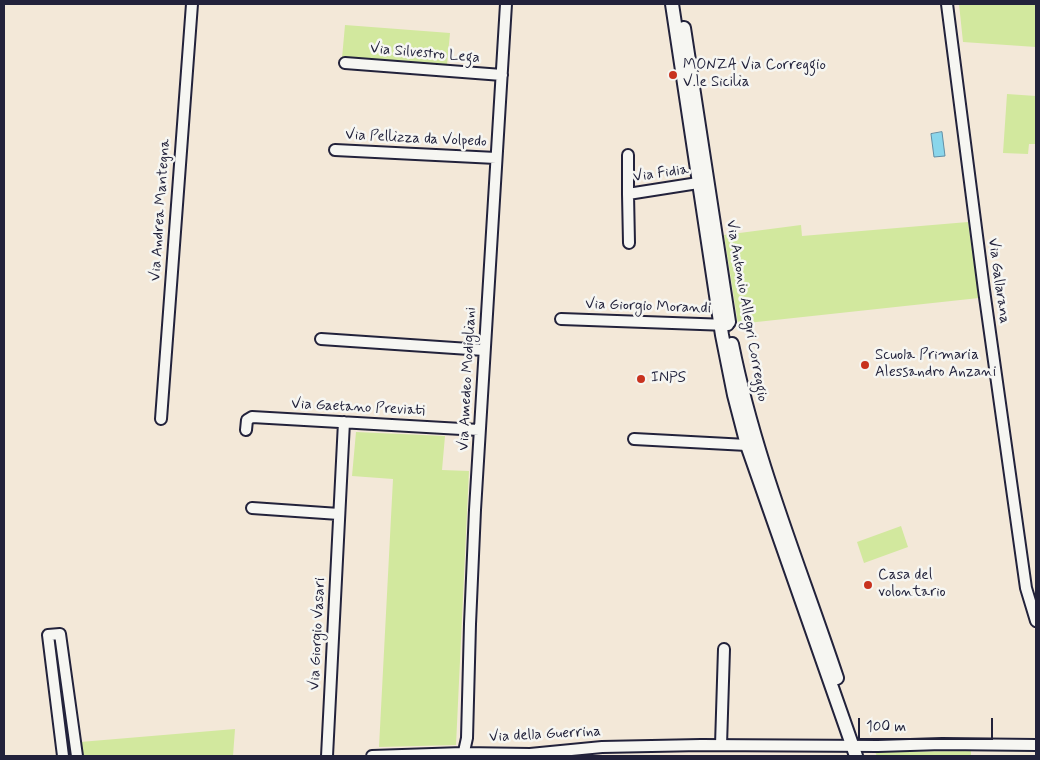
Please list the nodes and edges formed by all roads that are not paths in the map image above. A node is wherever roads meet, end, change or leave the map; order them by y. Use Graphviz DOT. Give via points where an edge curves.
graph roads {
  1 [pos="192,4"];
  2 [pos="506,4"];
  3 [pos="672,4"];
  4 [pos="680,4"];
  5 [pos="947,4"];
  6 [pos="345,62"];
  7 [pos="502,75"];
  8 [pos="335,150"];
  9 [pos="628,155"];
  10 [pos="496,158"];
  11 [pos="698,184"];
  12 [pos="628,194"];
  13 [pos="629,243"];
  14 [pos="561,319"];
  15 [pos="728,325"];
  16 [pos="321,339"];
  17 [pos="484,350"];
  18 [pos="161,419"];
  19 [pos="344,422"];
  20 [pos="246,430"];
  21 [pos="479,430"];
  22 [pos="634,439"];
  23 [pos="747,445"];
  24 [pos="252,508"];
  25 [pos="339,514"];
  26 [pos="1036,621"];
  27 [pos="724,649"];
  28 [pos="701,745"];
  29 [pos="720,745"];
  30 [pos="1036,745"];
  31 [pos="858,751"];
  32 [pos="592,752"];
  33 [pos="463,755"];
  34 [pos="62,756"];
  35 [pos="77,756"];
  36 [pos="327,756"];
  37 [pos="372,756"];
  38 [pos="700,756"];
  1 -- 18 [label="street, Via Andrea Mantegna"];
  2 -- 7 [label="street, Via Amedeo Modigliani"];
  3 -- 11 [label="street, Via Antonio Allegri Correggio"];
  4 -- 15 [label="street, Via Antonio Allegri Correggio"];
  5 -- 26 [label="street, Via Gallarana" via="1026,588"];
  6 -- 7 [label="street, Via Silvestro Lega"];
  7 -- 10 [label="street, Via Amedeo Modigliani"];
  8 -- 10 [label="street, Via Pellizza da Volpedo"];
  9 -- 12 [label="street, Via Fidia"];
  10 -- 17 [label="street, Via Amedeo Modigliani"];
  11 -- 12 [label="street, Via Fidia"];
  11 -- 15 [label="street, Via Antonio Allegri Correggio"];
  12 -- 13 [label="street, Via Fidia"];
  14 -- 15 [label="street, Via Giorgio Morandi"];
  15 -- 23 [label="street, Via Antonio Allegri Correggio" via="732,387"];
  15 -- 31 [label="street, Via Antonio Allegri Correggio" via="756,442"];
  16 -- 17 [label="street"];
  17 -- 21 [label="street, Via Amedeo Modigliani"];
  19 -- 20 [label="street, Via Gaetano Previati" via="248,417"];
  19 -- 21 [label="street, Via Gaetano Previati"];
  19 -- 25 [label="street, Via Giorgio Vasari"];
  21 -- 33 [label="street, Via Amedeo Modigliani" via="467,738"];
  22 -- 23 [label="street"];
  23 -- 31 [label="street, Via Antonio Allegri Correggio"];
  24 -- 25 [label="street"];
  25 -- 36 [label="street, Via Giorgio Vasari"];
  27 -- 29 [label="street"];
  28 -- 29 [label="street, Via della Guerrina"];
  28 -- 32 [label="street, Via della Guerrina"];
  28 -- 38 [label="street"];
  29 -- 31 [label="street, Via della Guerrina"];
  30 -- 31 [label="street, Via della Guerrina" via="942,744"];
  32 -- 33 [label="street, Via della Guerrina"];
  33 -- 37 [label="street, Via della Guerrina"];
  34 -- 35 [label="street" via="48,635 60,634"];
}
